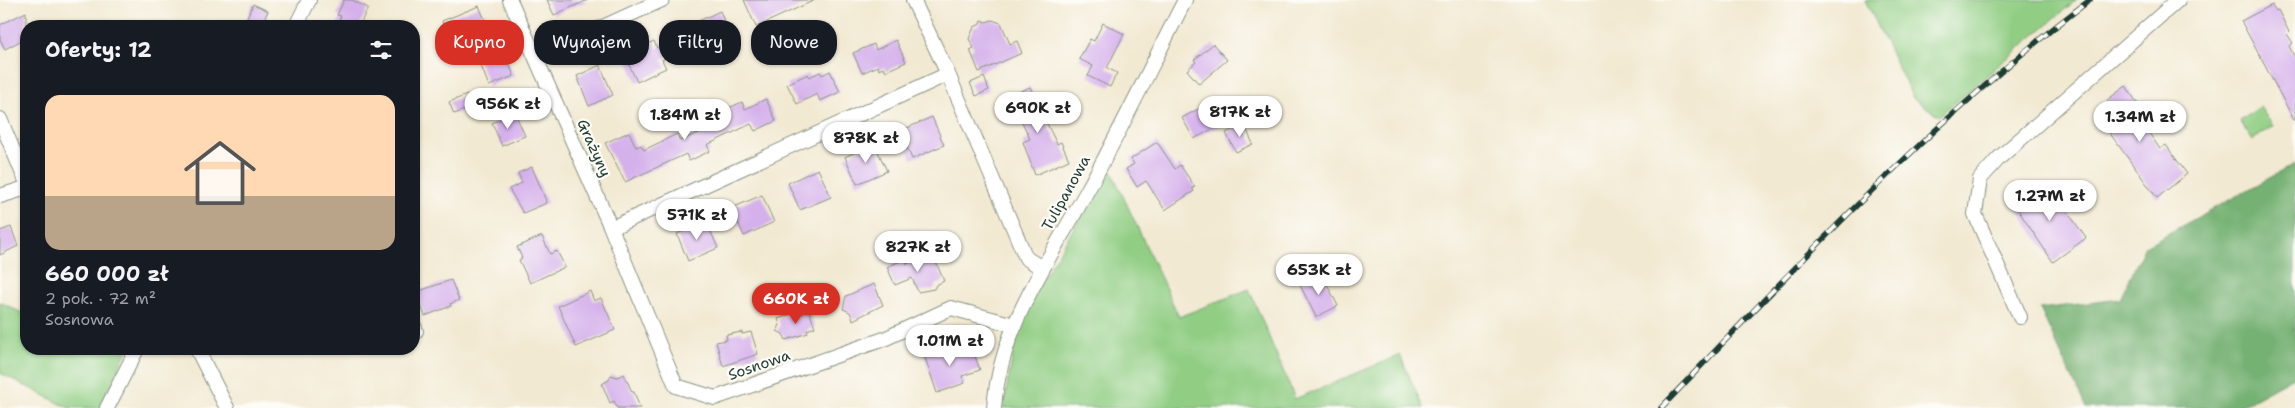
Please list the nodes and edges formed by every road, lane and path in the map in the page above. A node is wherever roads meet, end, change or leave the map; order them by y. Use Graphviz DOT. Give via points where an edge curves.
graph roads {
  1 [pos="308,0"];
  2 [pos="510,0"];
  3 [pos="662,0"];
  4 [pos="913,0"];
  5 [pos="1185,0"];
  6 [pos="2178,0"];
  7 [pos="299,20"];
  8 [pos="618,20"];
  9 [pos="534,53"];
  10 [pos="540,65"];
  11 [pos="948,74"];
  12 [pos="0,119"];
  13 [pos="20,167"];
  14 [pos="20,190"];
  15 [pos="0,196"];
  16 [pos="611,228"];
  17 [pos="1042,268"];
  18 [pos="2020,317"];
  19 [pos="1014,325"];
  20 [pos="134,355"];
  21 [pos="200,355"];
  22 [pos="107,408"];
  23 [pos="227,408"];
  24 [pos="994,408"];
  1 -- 7 [label="street"];
  2 -- 9 [label="street, Grażyny"];
  3 -- 8 [label="street"];
  4 -- 11 [label="street"];
  5 -- 17 [label="street, Tulipanowa" via="1086,193"];
  6 -- 18 [label="street" via="1999,158 1980,179 1975,214"];
  10 -- 16 [label="street, Grażyny"];
  11 -- 16 [label="street"];
  11 -- 17 [label="street" via="1026,258"];
  12 -- 13 [label="street"];
  14 -- 15 [label="street"];
  16 -- 19 [label="street, Sosnowa" via="676,386 715,398 884,339 951,308"];
  17 -- 19 [label="street, Tulipanowa"];
  19 -- 24 [label="street, Tulipanowa"];
  20 -- 22 [label="street"];
  21 -- 23 [label="street"];
}
